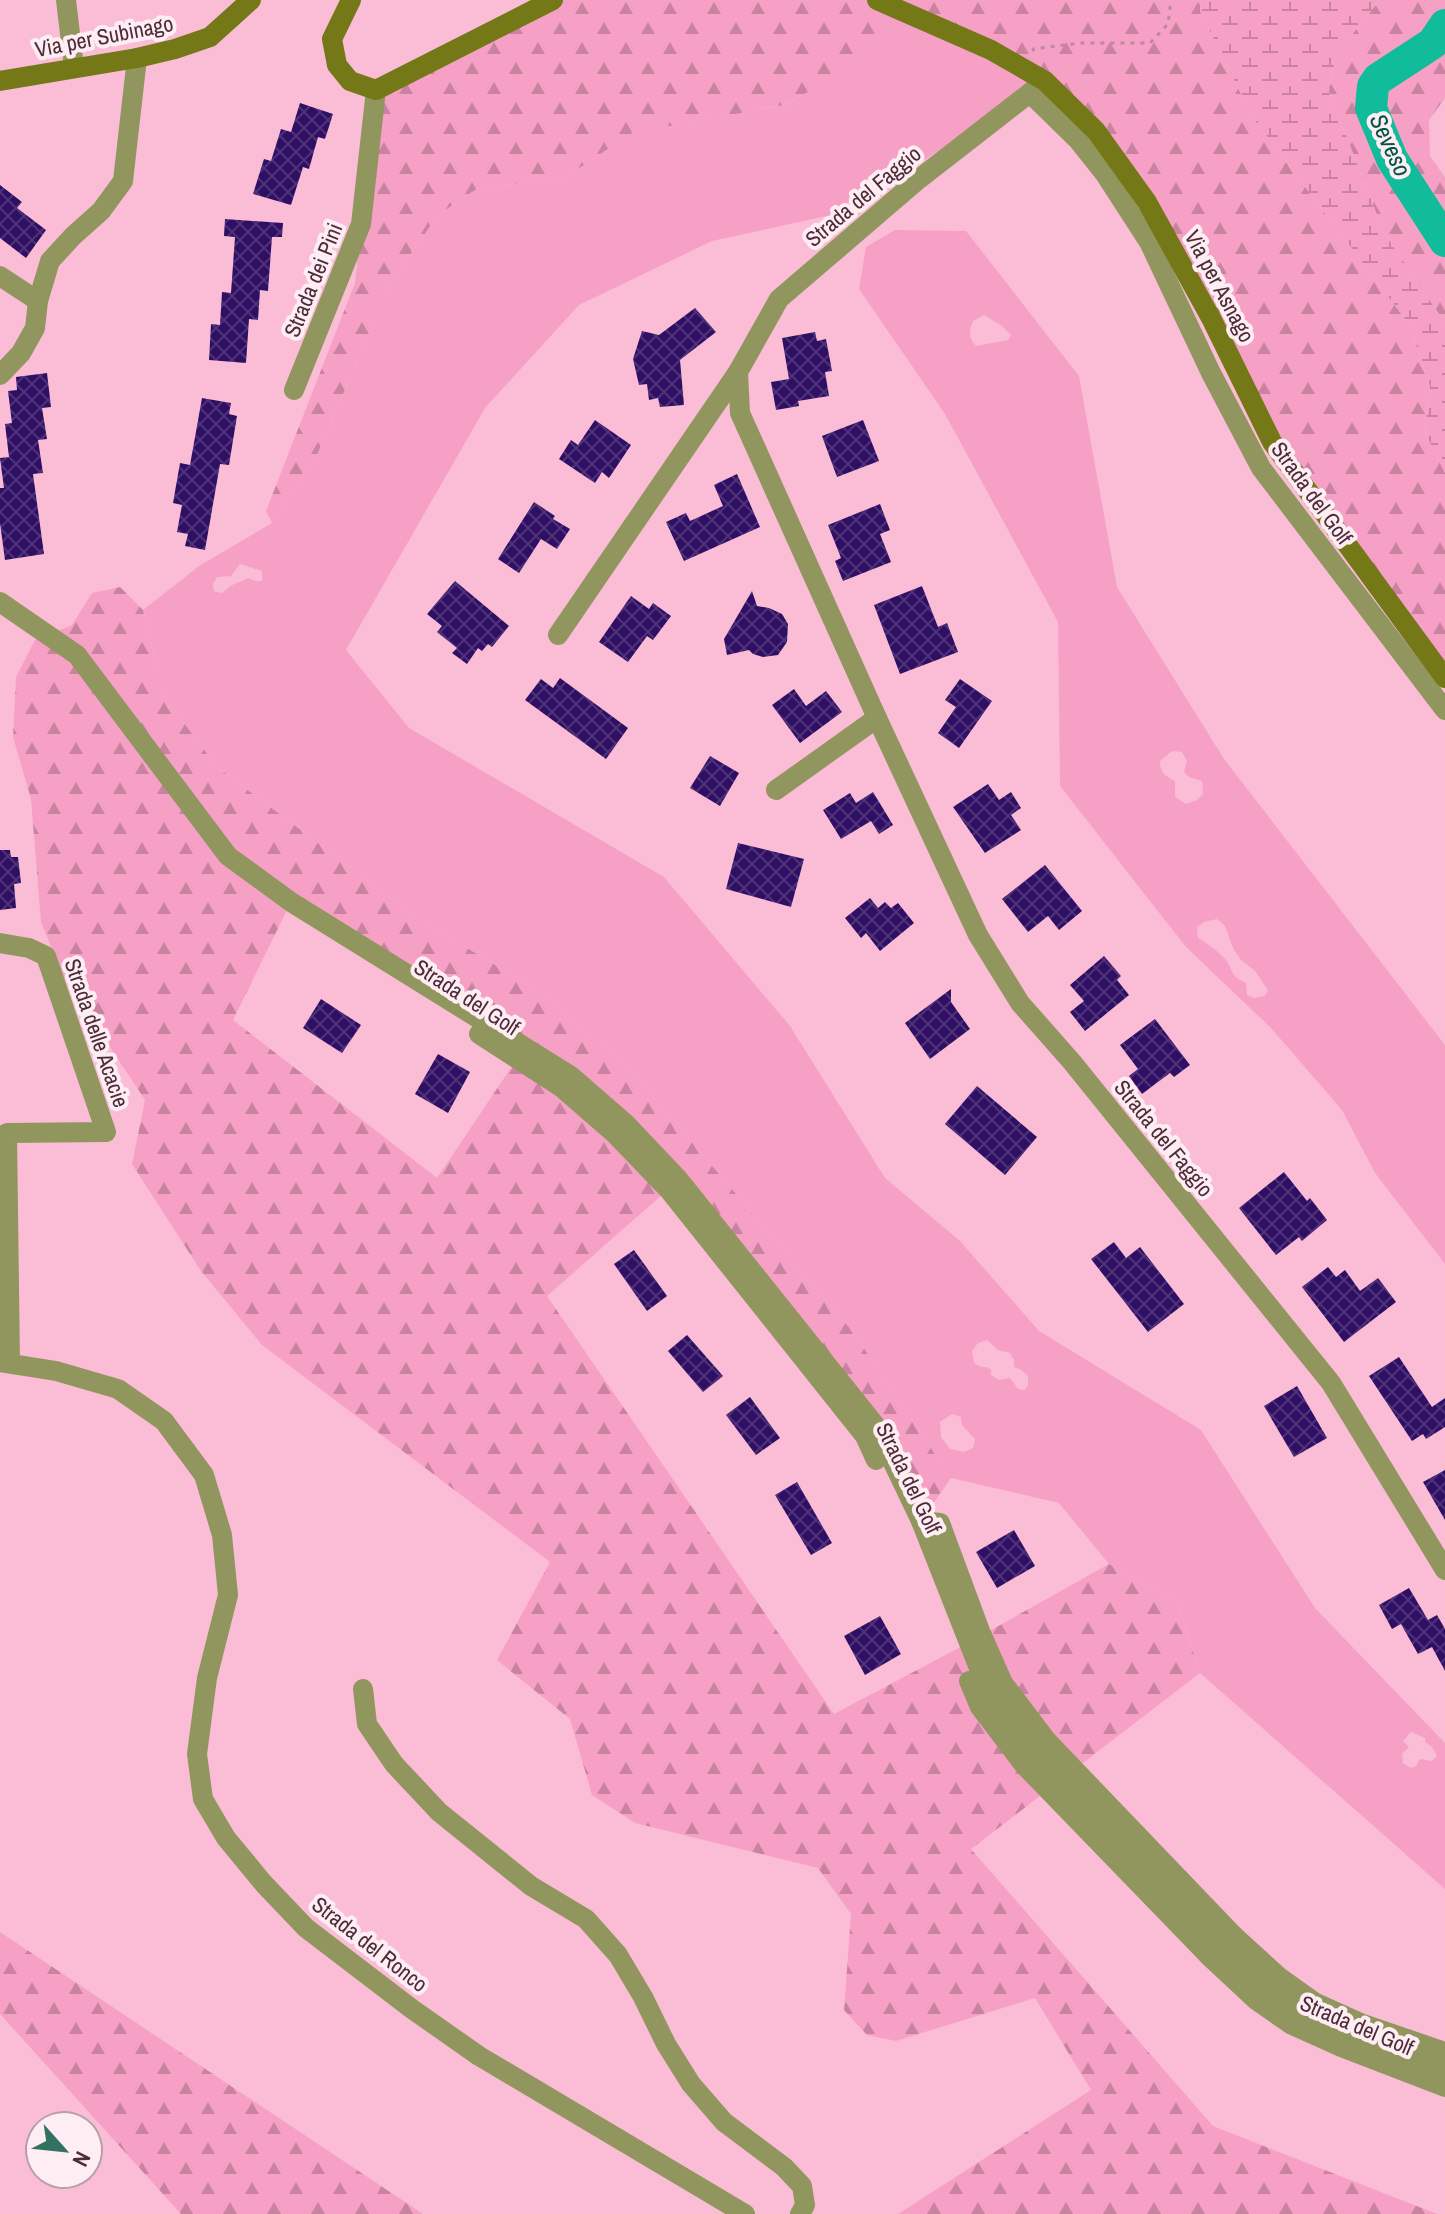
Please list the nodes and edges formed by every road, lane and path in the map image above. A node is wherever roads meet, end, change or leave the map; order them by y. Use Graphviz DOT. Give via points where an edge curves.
graph roads {
  1 [pos="66,0"];
  2 [pos="251,0"];
  3 [pos="351,0"];
  4 [pos="553,0"];
  5 [pos="877,0"];
  6 [pos="1171,0"];
  7 [pos="137,58"];
  8 [pos="74,67"];
  9 [pos="0,81"];
  10 [pos="1037,87"];
  11 [pos="376,90"];
  12 [pos="0,276"];
  13 [pos="38,301"];
  14 [pos="738,372"];
  15 [pos="0,375"];
  16 [pos="294,390"];
  17 [pos="0,602"];
  18 [pos="558,635"];
  19 [pos="1445,678"];
  20 [pos="1445,710"];
  21 [pos="877,718"];
  22 [pos="776,790"];
  23 [pos="291,902"];
  24 [pos="0,943"];
  25 [pos="5,1362"];
  26 [pos="921,1521"];
  27 [pos="1445,1570"];
  28 [pos="363,1689"];
  29 [pos="1445,2052"];
  30 [pos="1445,2069"];
  31 [pos="1445,2087"];
  32 [pos="745,2214"];
  33 [pos="800,2214"];
  1 -- 8 [label="street"];
  2 -- 7 [label="street, Via per Subinago" via="210,37"];
  3 -- 11 [label="street" via="332,39 337,65 350,81"];
  4 -- 11 [label="street"];
  5 -- 10 [label="street, Via per Asnago" via="991,50"];
  6 -- 10 [label="path" via="1168,24 1150,43 1033,49"];
  7 -- 8 [label="street, Via per Subinago"];
  7 -- 13 [label="street" via="123,181 50,261"];
  8 -- 9 [label="street, Via per Subinago"];
  10 -- 14 [label="street, Strada del Faggio" via="779,299"];
  10 -- 19 [label="street, Via per Asnago" via="1096,131 1147,202 1272,442"];
  10 -- 20 [label="street, Strada del Golf" via="1105,174 1149,242 1261,468"];
  11 -- 16 [label="street, Strada dei Pini" via="361,224"];
  12 -- 13 [label="street"];
  13 -- 15 [label="street" via="35,328"];
  14 -- 18 [label="street, Strada del Faggio"];
  14 -- 21 [label="street, Strada del Faggio" via="740,413"];
  17 -- 23 [label="street, Strada del Golf" via="77,655 228,856"];
  21 -- 22 [label="street"];
  21 -- 27 [label="street, Strada del Faggio" via="978,935 1020,1003 1331,1383"];
  23 -- 26 [label="street, Strada del Golf" via="571,1076 625,1123 679,1180 875,1425"];
  23 -- 31 [label="street, Strada del Golf" via="319,934 561,1087 669,1190 865,1436 911,1531 980,1707 1024,1765 1212,1959 1292,2025"];
  24 -- 25 [label="street, Strada delle Acacie" via="46,956 106,1132 7,1133"];
  25 -- 32 [label="street, Strada del Ronco" via="118,1389 164,1421 204,1475 222,1535 228,1595 207,1678 197,1754 203,1799 226,1838 264,1884 306,1928 479,2056"];
  26 -- 29 [label="street, Strada del Golf" via="940,1523 1003,1683 1047,1741 1234,1936 1314,2002"];
  26 -- 30 [label="street, Strada del Golf" via="990,1696 1034,1754 1266,1989 1302,2015 1351,2037"];
  28 -- 33 [label="street" via="367,1724 394,1764 439,1812 531,1886 586,1919 618,1955 691,2084 724,2122 802,2186 805,2205"];
}
